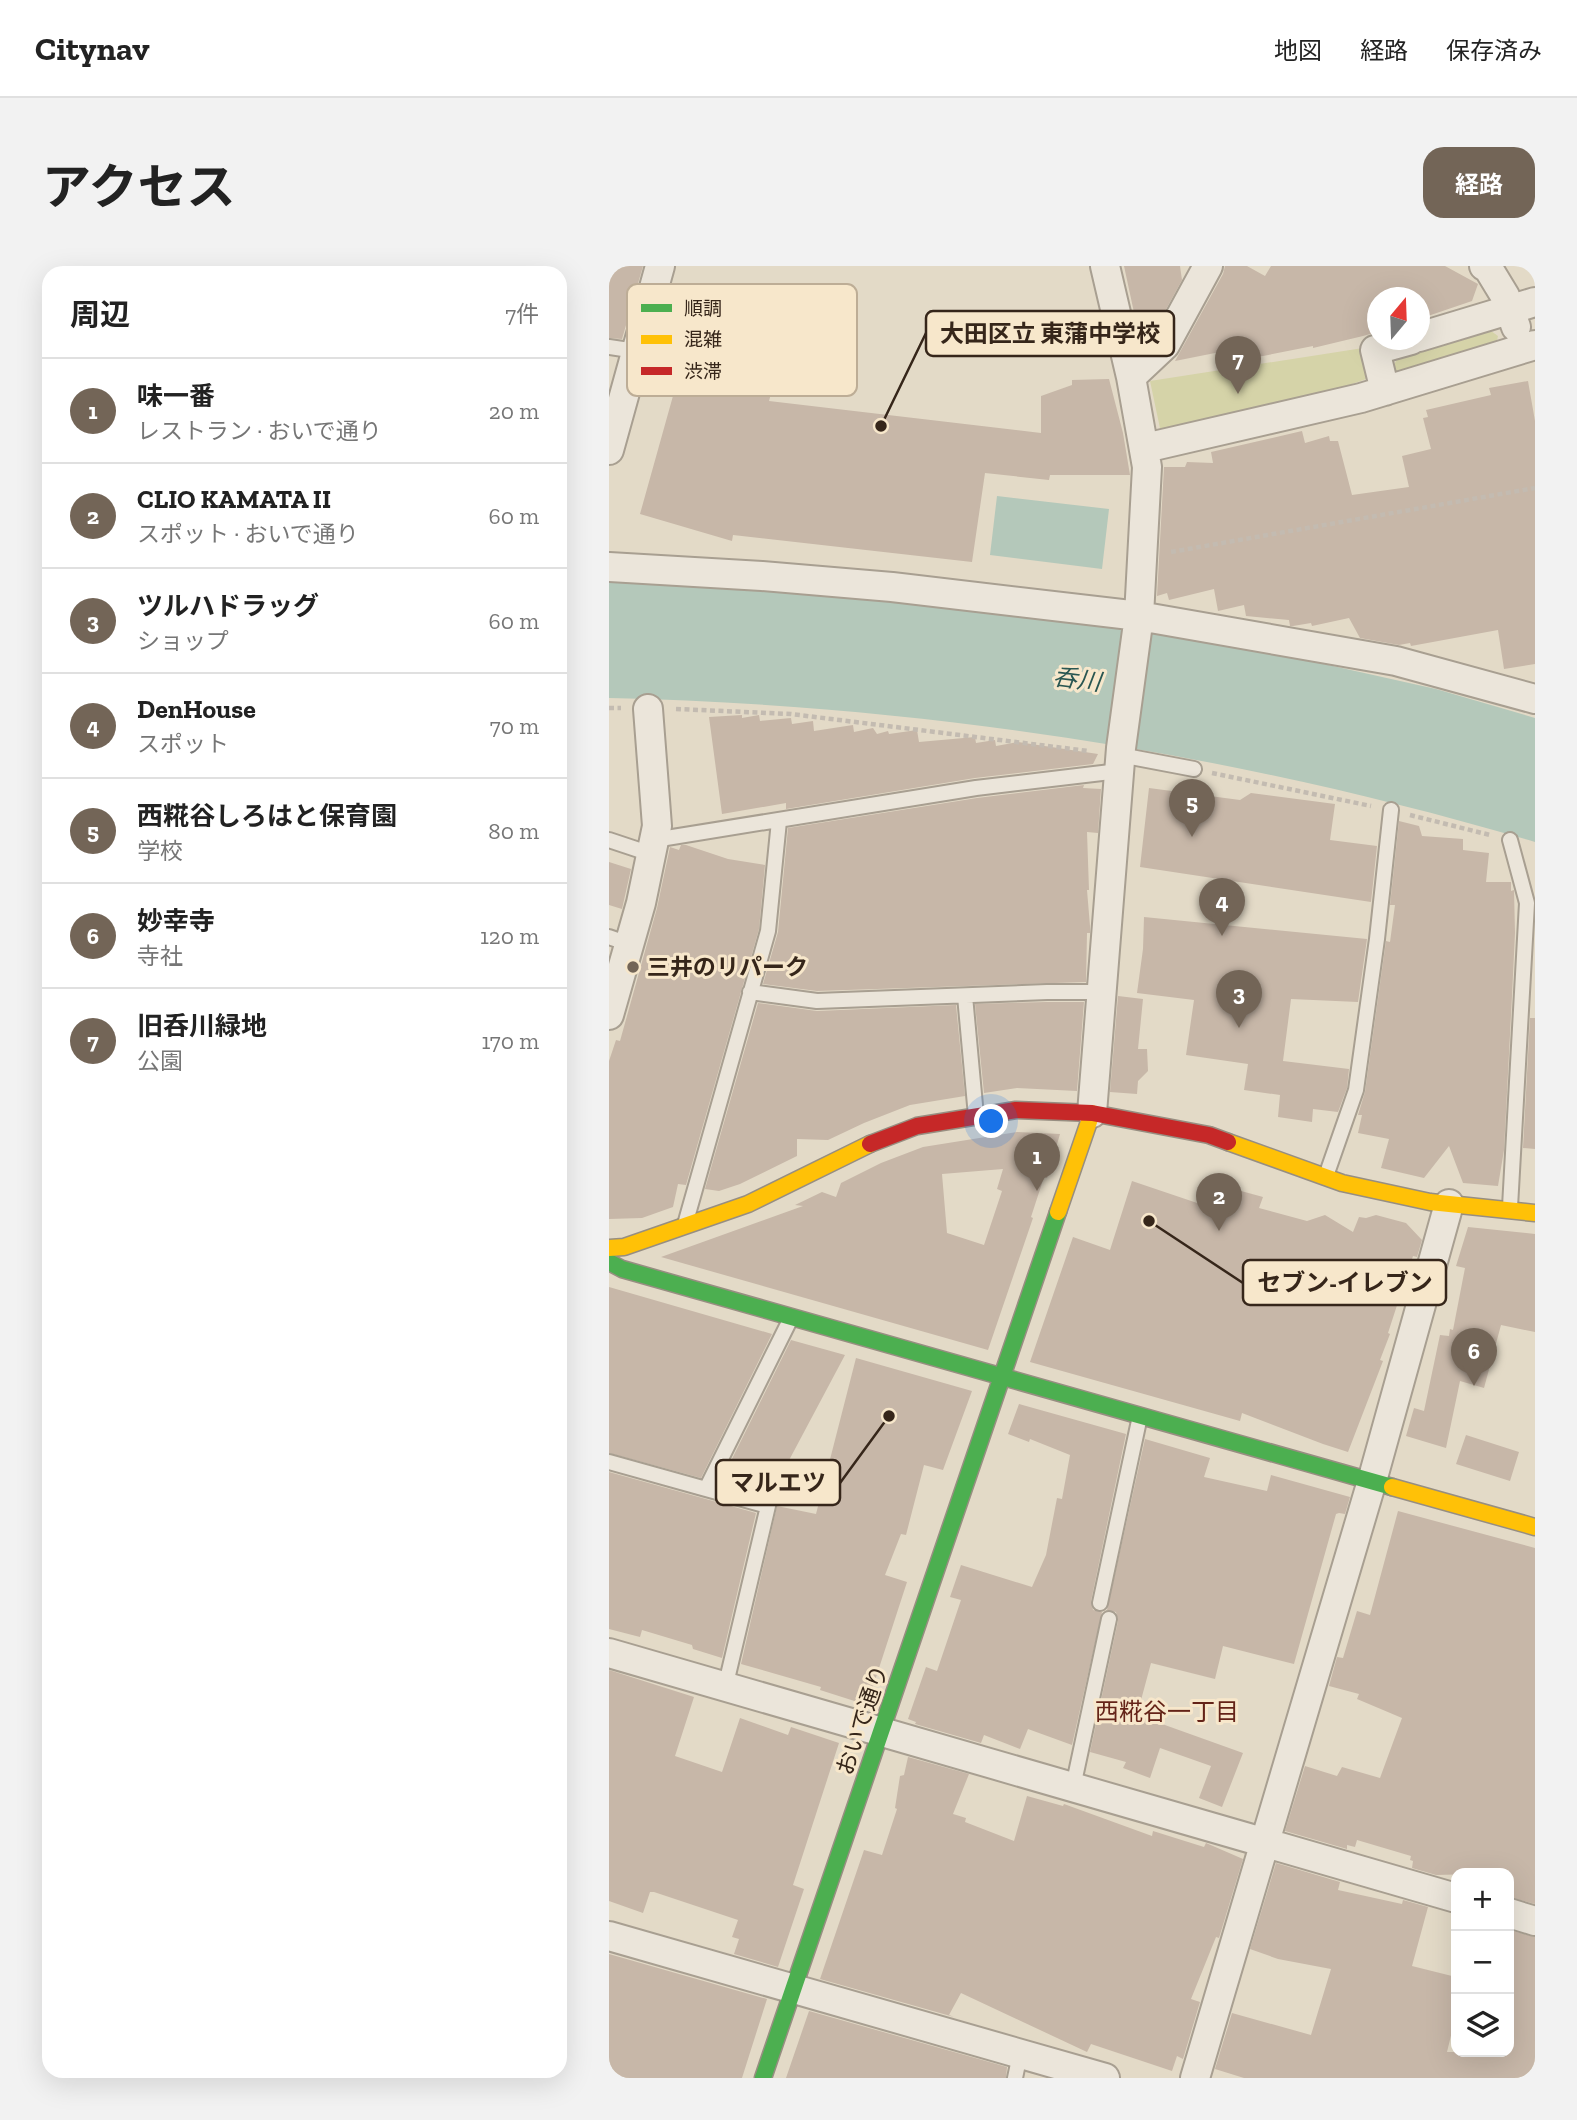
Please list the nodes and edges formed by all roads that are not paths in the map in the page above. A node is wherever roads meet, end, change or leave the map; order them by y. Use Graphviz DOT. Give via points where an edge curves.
graph roads {
  1 [pos="660,266"];
  2 [pos="1105,266"];
  3 [pos="1208,266"];
  4 [pos="1484,266"];
  5 [pos="652,284"];
  6 [pos="1523,306"];
  7 [pos="1430,334"];
  8 [pos="1529,347"];
  9 [pos="622,349"];
  10 [pos="1375,350"];
  11 [pos="1131,377"];
  12 [pos="1371,401"];
  13 [pos="610,440"];
  14 [pos="1145,448"];
  15 [pos="609,568"];
  16 [pos="1131,618"];
  17 [pos="1535,699"];
  18 [pos="648,709"];
  19 [pos="1120,758"];
  20 [pos="1194,769"];
  21 [pos="1391,810"];
  22 [pos="779,821"];
  23 [pos="609,840"];
  24 [pos="1510,841"];
  25 [pos="653,847"];
  26 [pos="619,941"];
  27 [pos="750,992"];
  28 [pos="1101,992"];
  29 [pos="965,996"];
  30 [pos="609,1015"];
  31 [pos="1092,1113"];
  32 [pos="976,1116"];
  33 [pos="1326,1178"];
  34 [pos="1449,1204"];
  35 [pos="1510,1209"];
  36 [pos="1535,1213"];
  37 [pos="685,1226"];
  38 [pos="609,1248"];
  39 [pos="609,1262"];
  40 [pos="791,1318"];
  41 [pos="1003,1377"];
  42 [pos="1140,1415"];
  43 [pos="609,1462"];
  44 [pos="1372,1481"];
  45 [pos="706,1489"];
  46 [pos="1535,1527"];
  47 [pos="1100,1603"];
  48 [pos="1109,1619"];
  49 [pos="609,1653"];
  50 [pos="725,1688"];
  51 [pos="883,1732"];
  52 [pos="1073,1787"];
  53 [pos="1265,1842"];
  54 [pos="1451,1897"];
  55 [pos="1514,1915"];
  56 [pos="1535,1921"];
  57 [pos="609,1936"];
  58 [pos="795,1989"];
  59 [pos="1018,2066"];
  60 [pos="763,2078"];
  61 [pos="1105,2078"];
  62 [pos="1195,2078"];
  1 -- 5 [label="street"];
  2 -- 11 [label="street"];
  3 -- 11 [label="street" via="1165,345"];
  4 -- 6 [label="street"];
  6 -- 7 [label="street"];
  6 -- 8 [label="street"];
  8 -- 12 [label="street"];
  9 -- 13 [label="street"];
  10 -- 12 [label="street"];
  11 -- 14 [label="street"];
  12 -- 14 [label="street"];
  14 -- 16 [label="street" via="1142,557"];
  15 -- 16 [label="street" via="879,586"];
  16 -- 17 [label="street" via="1396,661"];
  16 -- 19 [label="street"];
  18 -- 25 [label="street" via="657,827"];
  19 -- 20 [label="lane"];
  19 -- 22 [label="lane"];
  19 -- 28 [label="street"];
  21 -- 33 [label="lane" via="1356,1090"];
  22 -- 25 [label="lane"];
  22 -- 27 [label="lane" via="768,931"];
  23 -- 25 [label="lane"];
  24 -- 35 [label="lane" via="1527,903"];
  25 -- 26 [label="street"];
  26 -- 30 [label="street"];
  27 -- 29 [label="lane" via="817,1001"];
  27 -- 37 [label="lane"];
  28 -- 29 [label="lane"];
  28 -- 31 [label="street"];
  29 -- 32 [label="lane"];
  31 -- 32 [label="street" via="1016,1110"];
  31 -- 33 [label="street" via="1209,1135"];
  31 -- 41 [label="street, おいで通り"];
  32 -- 37 [label="street" via="917,1126 883,1138 748,1204"];
  33 -- 34 [label="street"];
  34 -- 35 [label="street"];
  34 -- 44 [label="street"];
  35 -- 36 [label="street"];
  37 -- 38 [label="street"];
  39 -- 40 [label="street"];
  40 -- 41 [label="street"];
  40 -- 45 [label="lane"];
  41 -- 42 [label="street"];
  41 -- 51 [label="street, おいで通り"];
  42 -- 44 [label="street"];
  42 -- 47 [label="lane"];
  43 -- 45 [label="lane"];
  44 -- 46 [label="street"];
  44 -- 53 [label="street"];
  45 -- 50 [label="lane" via="768,1506"];
  48 -- 52 [label="lane"];
  49 -- 50 [label="street"];
  50 -- 51 [label="street"];
  51 -- 52 [label="street"];
  51 -- 58 [label="street, おいで通り"];
  52 -- 53 [label="street"];
  53 -- 54 [label="street"];
  53 -- 62 [label="street"];
  55 -- 56 [label="street"];
  57 -- 58 [label="street"];
  58 -- 59 [label="street"];
  58 -- 60 [label="street, おいで通り"];
  59 -- 61 [label="street"];
}
